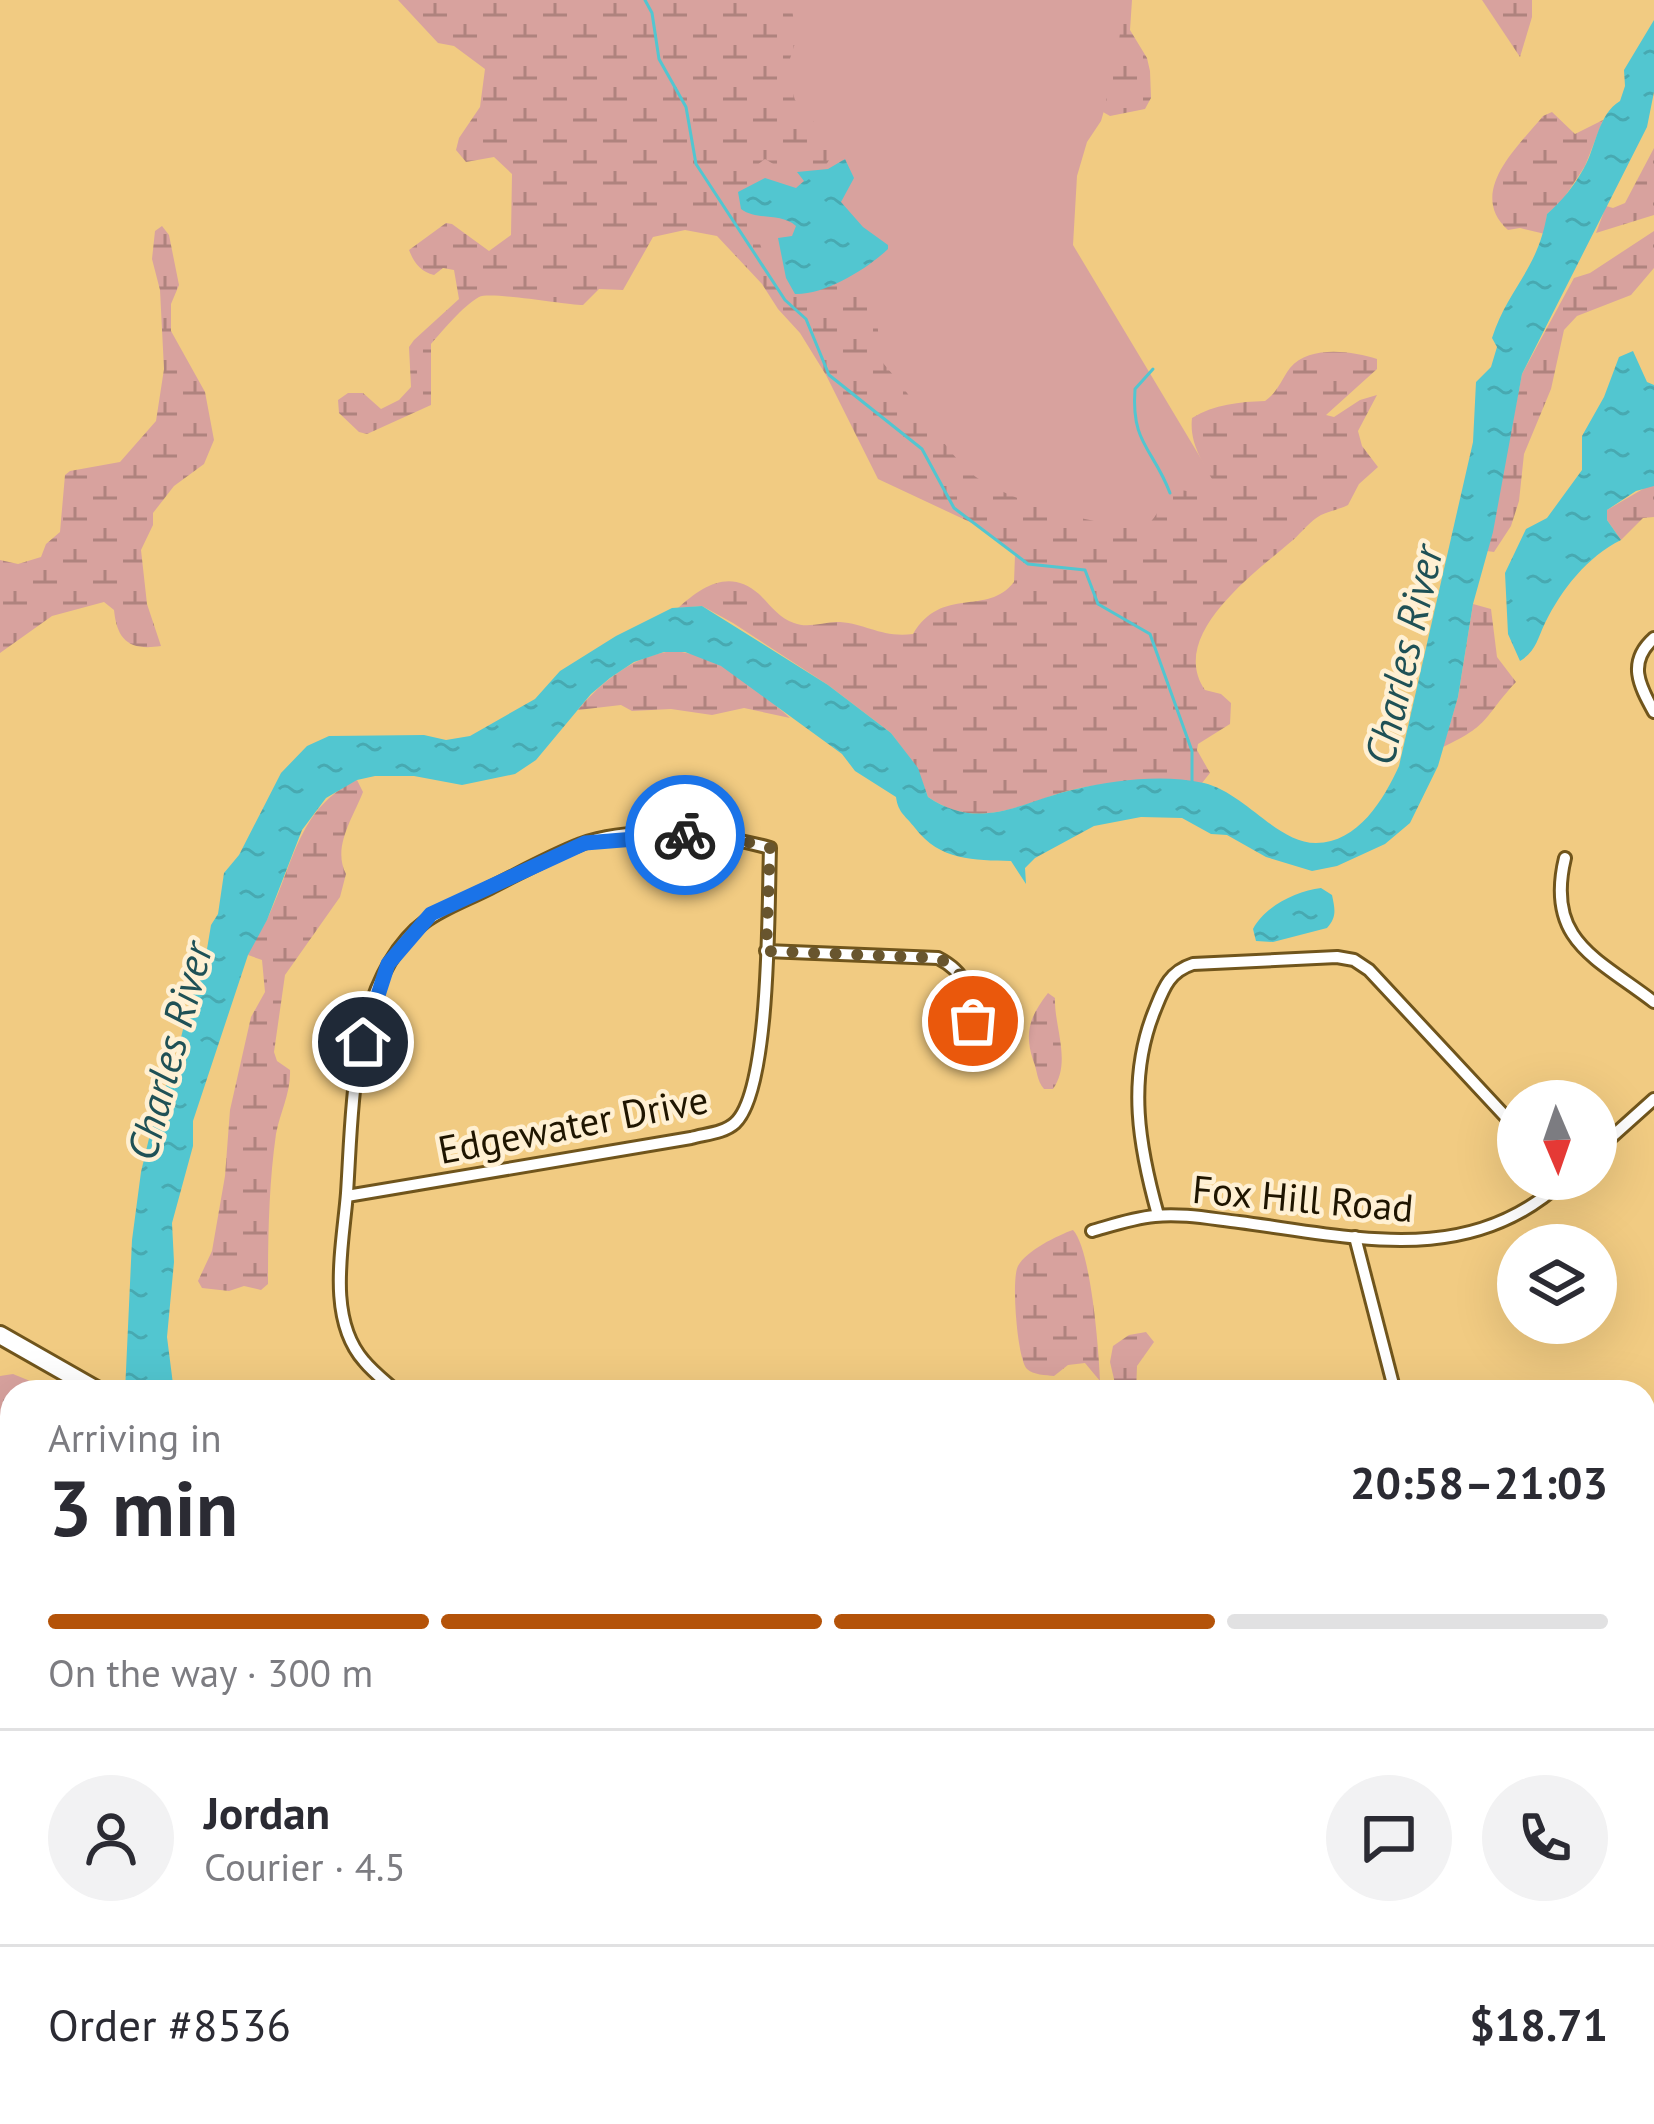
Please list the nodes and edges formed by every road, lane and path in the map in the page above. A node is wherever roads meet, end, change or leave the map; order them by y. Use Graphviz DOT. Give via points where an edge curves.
graph roads {
  1 [pos="1654,638"];
  2 [pos="1654,712"];
  3 [pos="1565,858"];
  4 [pos="766,951"];
  5 [pos="1654,1002"];
  6 [pos="973,1021"];
  7 [pos="1654,1099"];
  8 [pos="1497,1107"];
  9 [pos="1617,1132"];
  10 [pos="347,1196"];
  11 [pos="1541,1200"];
  12 [pos="1158,1215"];
  13 [pos="1092,1231"];
  14 [pos="1355,1237"];
  15 [pos="0,1335"];
  16 [pos="79,1380"];
  17 [pos="384,1380"];
  18 [pos="1392,1380"];
  1 -- 2 [label="street" via="1636,671"];
  3 -- 5 [label="street" via="1559,897 1571,937"];
  4 -- 6 [label="street" via="938,958 970,988"];
  4 -- 10 [label="street, Edgewater Drive" via="754,1087 727,1129"];
  4 -- 10 [label="street, Edgewater Drive" via="770,848 733,838 644,835 585,843 431,914 388,964 376,995 357,1074"];
  7 -- 9 [label="street"];
  8 -- 12 [label="street" via="1360,963 1337,957 1193,964 1166,983 1138,1070"];
  10 -- 17 [label="street, Edgewater Drive" via="346,1324 362,1359"];
  11 -- 14 [label="street, Fox Hill Road" via="1466,1234"];
  12 -- 13 [label="street, Fox Hill Road"];
  12 -- 14 [label="street, Fox Hill Road"];
  14 -- 18 [label="street"];
  15 -- 16 [label="main road"];
}
